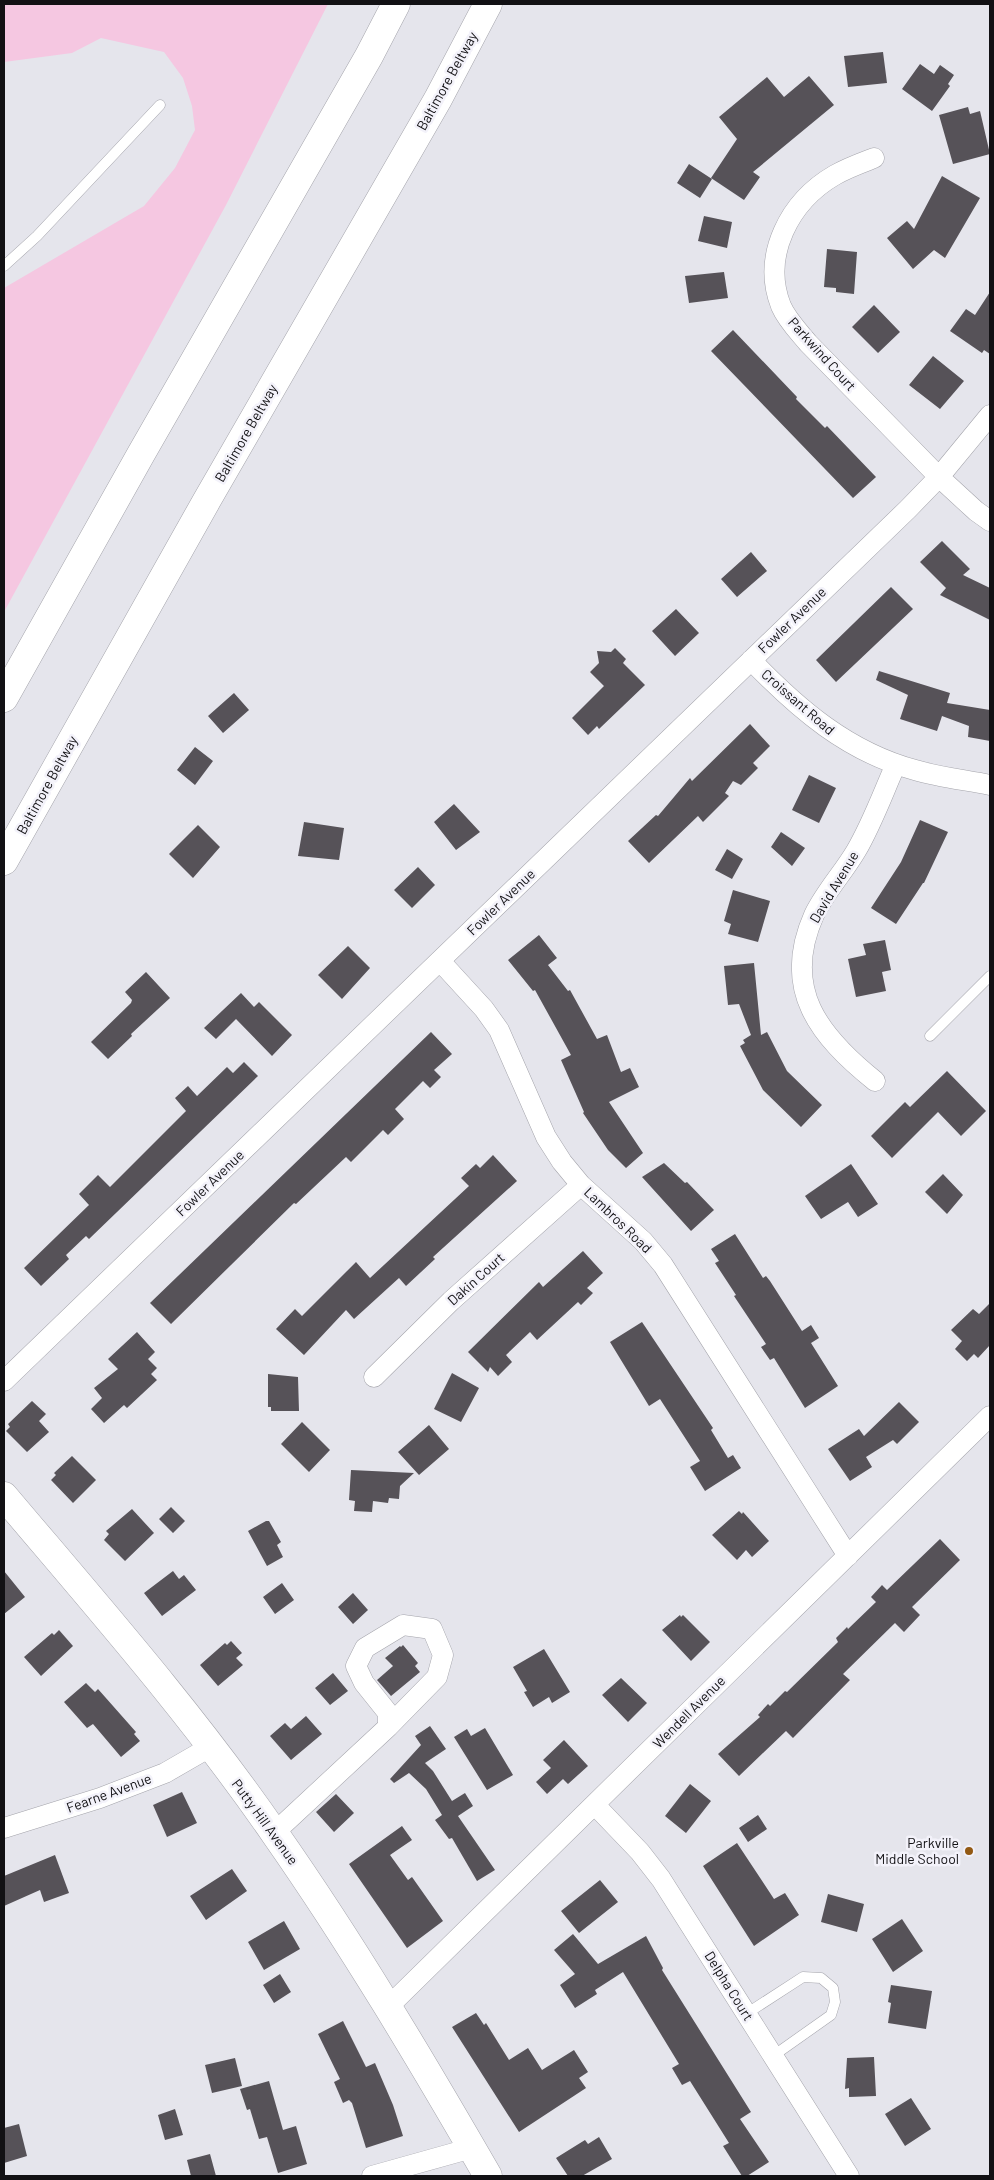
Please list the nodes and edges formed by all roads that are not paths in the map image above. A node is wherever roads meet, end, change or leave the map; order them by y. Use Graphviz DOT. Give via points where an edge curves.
graph roads {
  1 [pos="396,4"];
  2 [pos="488,4"];
  3 [pos="160,105"];
  4 [pos="874,158"];
  5 [pos="4,266"];
  6 [pos="990,415"];
  7 [pos="939,477"];
  8 [pos="990,521"];
  9 [pos="751,660"];
  10 [pos="4,698"];
  11 [pos="896,764"];
  12 [pos="990,785"];
  13 [pos="4,861"];
  14 [pos="440,961"];
  15 [pos="990,976"];
  16 [pos="930,1036"];
  17 [pos="874,1081"];
  18 [pos="581,1185"];
  19 [pos="374,1377"];
  20 [pos="4,1381"];
  21 [pos="990,1416"];
  22 [pos="4,1496"];
  23 [pos="848,1556"];
  24 [pos="388,1728"];
  25 [pos="210,1747"];
  26 [pos="595,1805"];
  27 [pos="4,1828"];
  28 [pos="274,1833"];
  29 [pos="388,2007"];
  30 [pos="746,2014"];
  31 [pos="773,2056"];
  32 [pos="472,2148"];
  33 [pos="372,2176"];
  34 [pos="488,2176"];
  35 [pos="849,2176"];
  1 -- 10 [label="main road"];
  2 -- 13 [label="main road, Baltimore Beltway" via="438,99"];
  3 -- 5 [label="lane" via="37,236"];
  4 -- 7 [label="street, Parkwind Court" via="835,174 792,213 777,246 776,287 792,324 808,343"];
  6 -- 7 [label="street, Fowler Avenue"];
  7 -- 8 [label="street, Parkwind Court"];
  7 -- 9 [label="street, Fowler Avenue"];
  9 -- 11 [label="street, Croissant Road" via="776,687 832,733"];
  9 -- 14 [label="street, Fowler Avenue"];
  11 -- 12 [label="street, Croissant Road"];
  11 -- 17 [label="street, David Avenue" via="863,838 815,913 804,944 802,962 806,998 823,1032 850,1062"];
  14 -- 18 [label="street, Lambros Road" via="499,1030 546,1138"];
  14 -- 20 [label="street, Fowler Avenue"];
  15 -- 16 [label="lane"];
  18 -- 19 [label="street, Dakin Court" via="451,1301"];
  18 -- 23 [label="street, Lambros Road" via="643,1241 663,1265"];
  21 -- 23 [label="street, Wendell Avenue"];
  22 -- 25 [label="main road, Putty Hill Avenue" via="114,1626"];
  23 -- 26 [label="street, Wendell Avenue"];
  24 -- 24 [label="street" via="437,1677 443,1655 432,1629 404,1625 365,1648 356,1666 364,1683 388,1713"];
  24 -- 28 [label="street"];
  25 -- 27 [label="street, Fearne Avenue" via="165,1773 100,1798"];
  25 -- 28 [label="main road, Putty Hill Avenue"];
  26 -- 29 [label="street, Wendell Avenue"];
  26 -- 30 [label="street, Delpha Court" via="661,1879"];
  28 -- 29 [label="main road, Putty Hill Avenue"];
  29 -- 32 [label="main road, Putty Hill Avenue"];
  30 -- 31 [label="street, Delpha Court"];
  30 -- 31 [label="lane" via="803,1977 820,1978 832,1988 836,2002 831,2015"];
  31 -- 35 [label="street, Delpha Court"];
  32 -- 33 [label="street"];
  32 -- 34 [label="main road, Putty Hill Avenue"];
}
